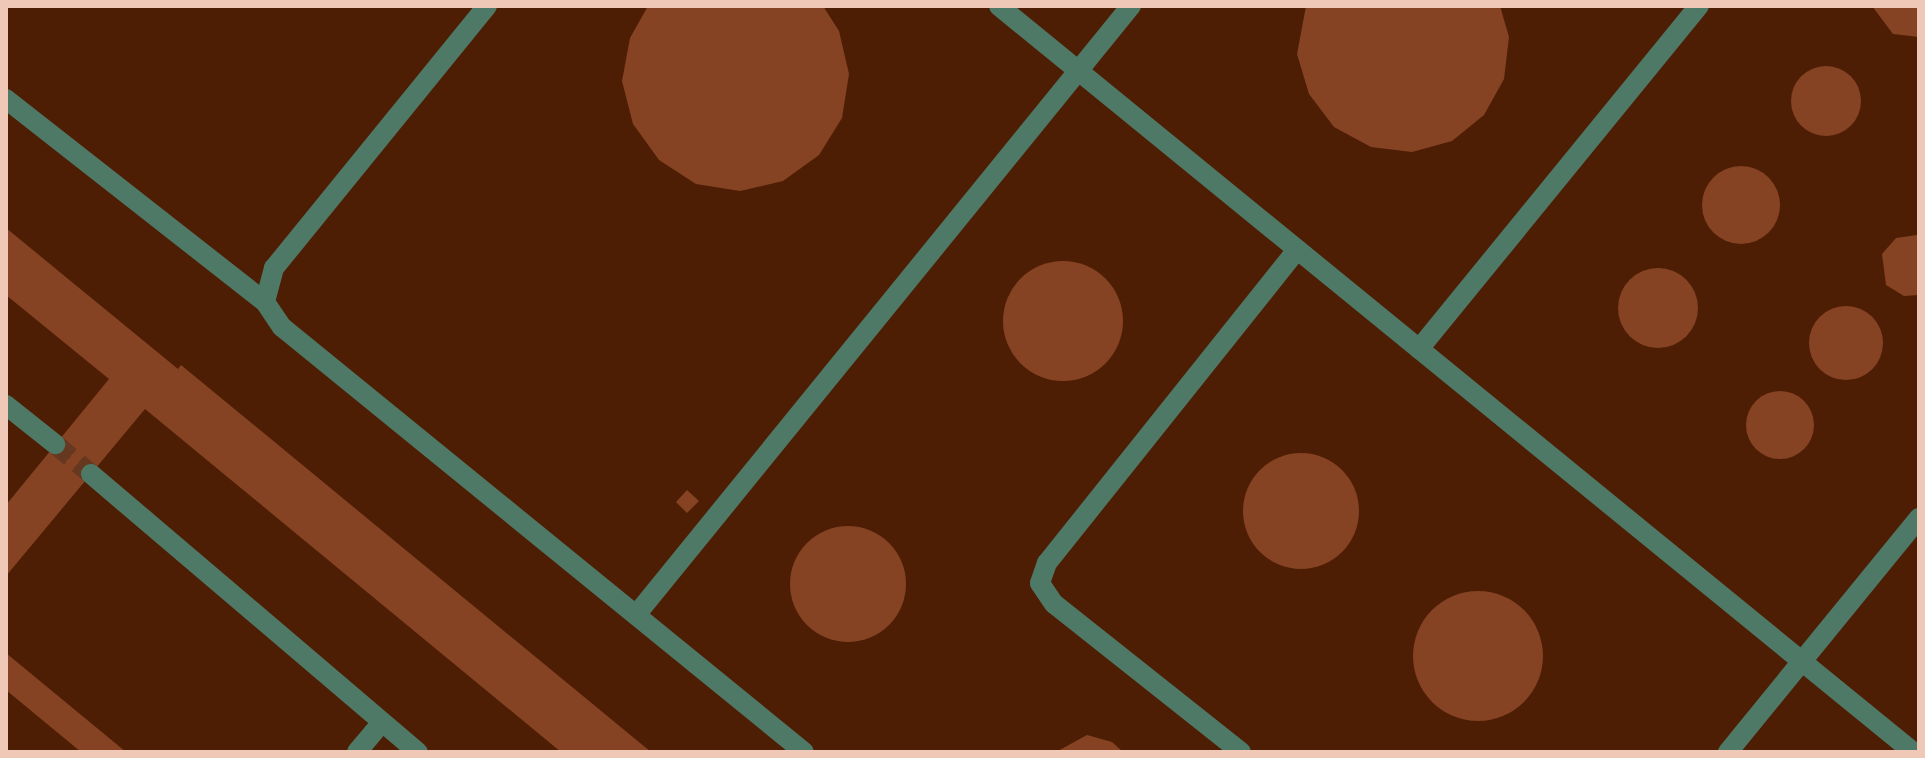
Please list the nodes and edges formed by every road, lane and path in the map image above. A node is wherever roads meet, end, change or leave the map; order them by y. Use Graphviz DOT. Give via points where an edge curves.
graph roads {
  1 [pos="487,6"];
  2 [pos="999,6"];
  3 [pos="1131,6"];
  4 [pos="1699,6"];
  5 [pos="1078,71"];
  6 [pos="6,99"];
  7 [pos="1297,250"];
  8 [pos="265,302"];
  9 [pos="1419,349"];
  10 [pos="6,405"];
  11 [pos="55,444"];
  12 [pos="91,474"];
  13 [pos="1919,518"];
  14 [pos="636,615"];
  15 [pos="1802,662"];
  16 [pos="381,723"];
  17 [pos="357,752"];
  18 [pos="418,752"];
  19 [pos="804,752"];
  20 [pos="1241,752"];
  21 [pos="1728,752"];
  22 [pos="1913,752"];
  1 -- 8 [label="lane" via="274,268"];
  2 -- 5 [label="lane"];
  3 -- 5 [label="lane"];
  4 -- 9 [label="lane"];
  5 -- 7 [label="lane"];
  5 -- 14 [label="lane"];
  6 -- 8 [label="lane"];
  7 -- 9 [label="lane"];
  7 -- 20 [label="lane" via="1047,563 1040,583 1054,604"];
  8 -- 14 [label="lane" via="282,327"];
  9 -- 15 [label="lane"];
  10 -- 11 [label="lane"];
  12 -- 16 [label="lane"];
  13 -- 15 [label="lane"];
  14 -- 19 [label="lane"];
  15 -- 21 [label="lane"];
  15 -- 22 [label="lane"];
  16 -- 17 [label="lane"];
  16 -- 18 [label="lane"];
}
